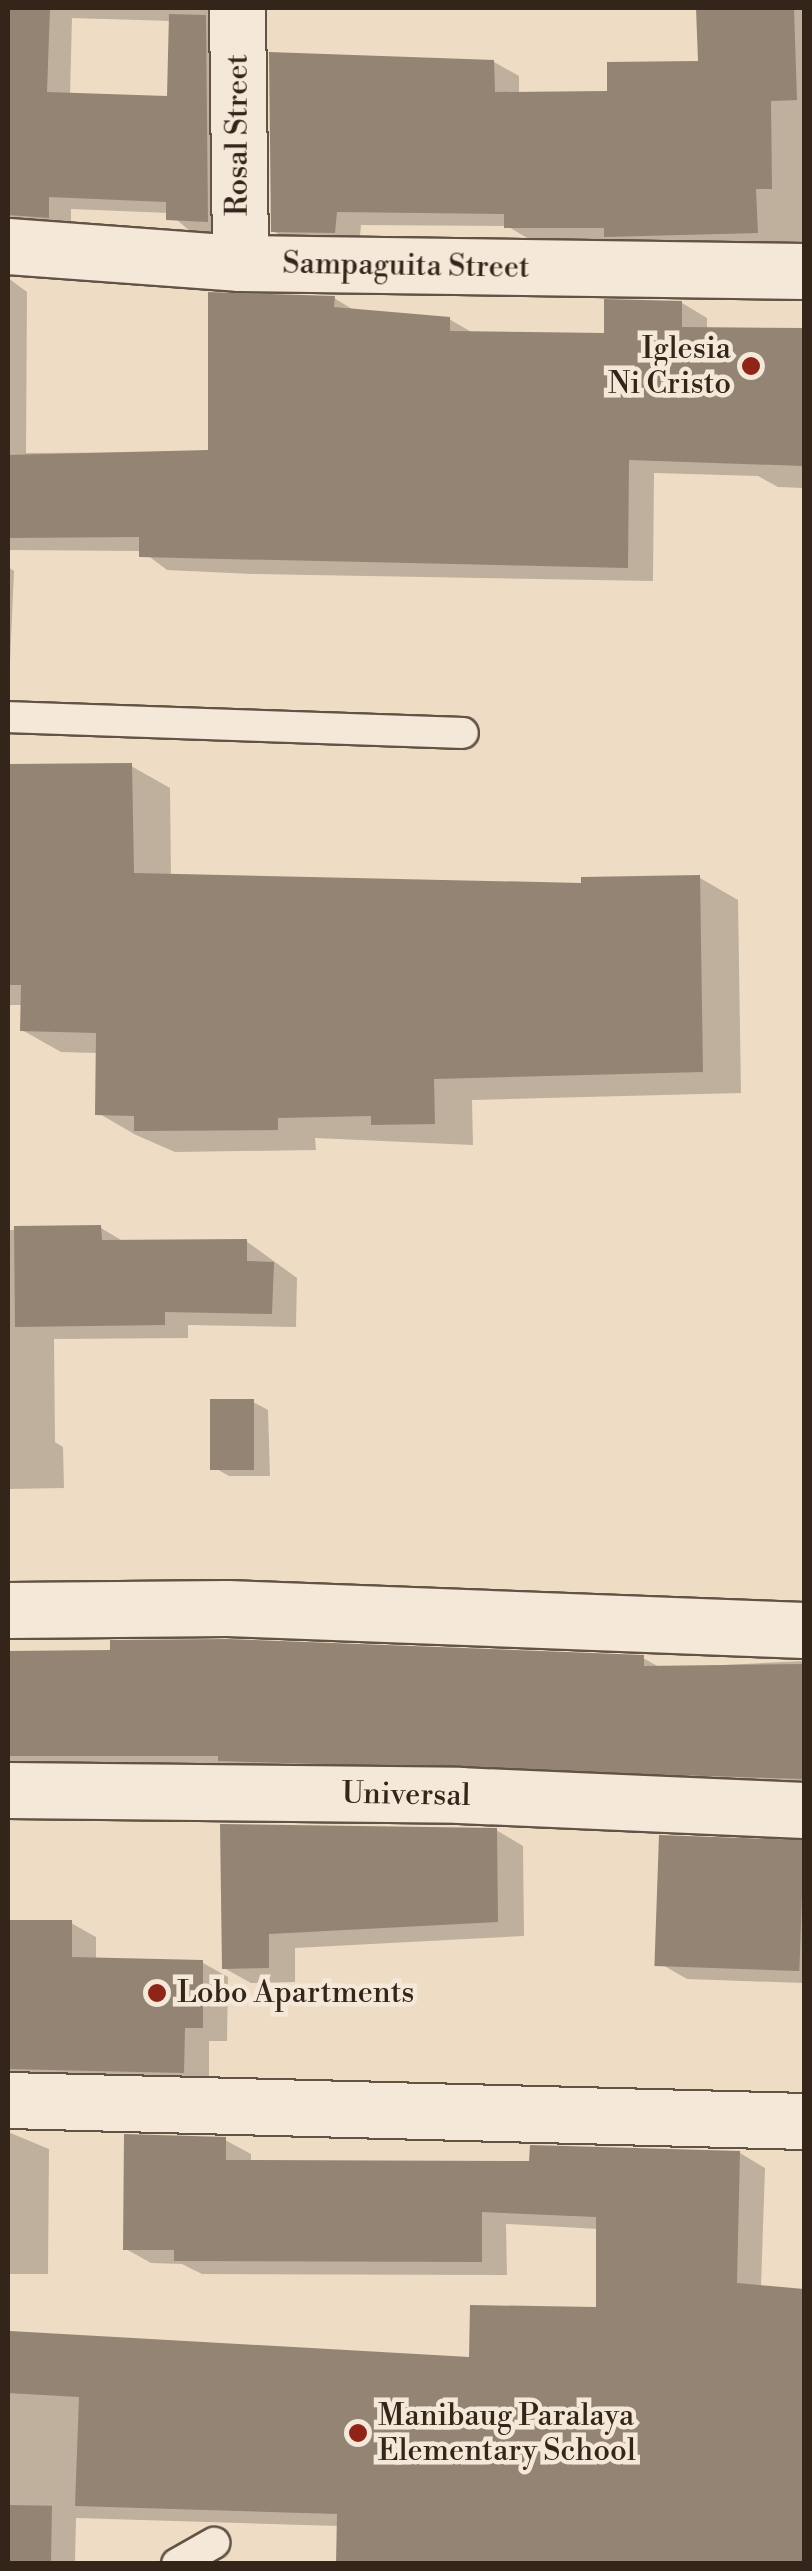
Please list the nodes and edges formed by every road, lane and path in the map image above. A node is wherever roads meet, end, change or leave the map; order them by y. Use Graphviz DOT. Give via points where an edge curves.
graph roads {
  1 [pos="238,8"];
  2 [pos="8,246"];
  3 [pos="240,264"];
  4 [pos="804,270"];
  5 [pos="8,717"];
  6 [pos="462,734"];
  7 [pos="8,1610"];
  8 [pos="804,1630"];
  9 [pos="8,1790"];
  10 [pos="804,1810"];
  11 [pos="8,2100"];
  12 [pos="804,2121"];
  13 [pos="214,2543"];
  14 [pos="177,2564"];
  1 -- 3 [label="street, Rosal Street"];
  2 -- 3 [label="street, Sampaguita Street"];
  3 -- 4 [label="street, Sampaguita Street"];
  5 -- 6 [label="lane"];
  7 -- 8 [label="street" via="227,1608"];
  9 -- 10 [label="street, Universal" via="458,1795"];
  11 -- 12 [label="street"];
  13 -- 14 [label="lane"];
}
